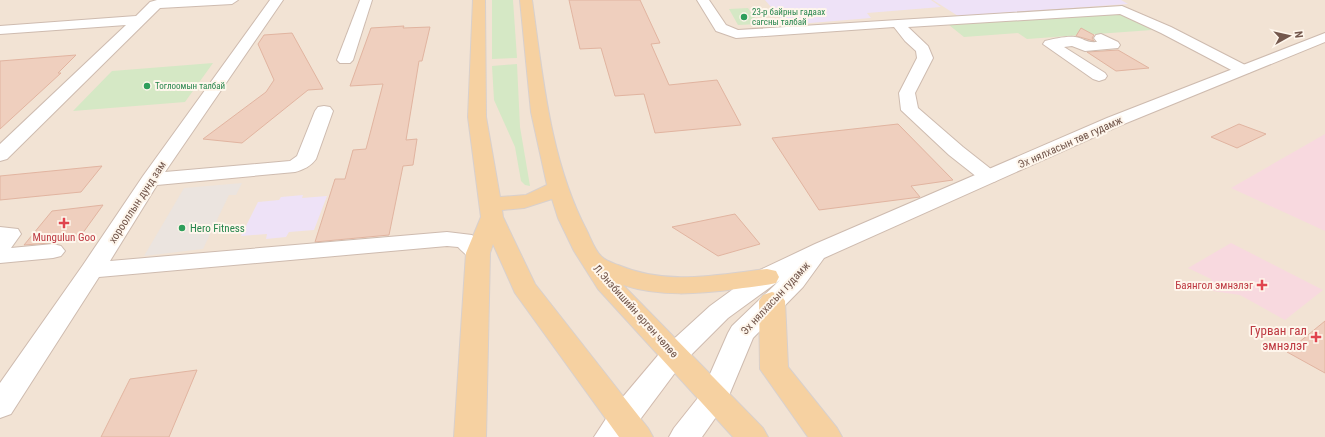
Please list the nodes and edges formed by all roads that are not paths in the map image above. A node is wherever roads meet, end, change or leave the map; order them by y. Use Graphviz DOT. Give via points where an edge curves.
graph roads {
  1 [pos="232,0"];
  2 [pos="277,0"];
  3 [pos="366,0"];
  4 [pos="479,0"];
  5 [pos="526,0"];
  6 [pos="703,0"];
  7 [pos="140,20"];
  8 [pos="898,23"];
  9 [pos="0,30"];
  10 [pos="1325,37"];
  11 [pos="1101,38"];
  12 [pos="345,60"];
  13 [pos="1244,70"];
  14 [pos="1098,76"];
  15 [pos="324,111"];
  16 [pos="0,155"];
  17 [pos="989,177"];
  18 [pos="150,180"];
  19 [pos="556,188"];
  20 [pos="491,210"];
  21 [pos="0,234"];
  22 [pos="0,246"];
  23 [pos="54,251"];
  24 [pos="817,252"];
  25 [pos="478,253"];
  26 [pos="0,256"];
  27 [pos="591,262"];
  28 [pos="92,270"];
  29 [pos="770,289"];
  30 [pos="675,354"];
  31 [pos="714,397"];
  32 [pos="0,406"];
  33 [pos="623,431"];
  34 [pos="470,437"];
  35 [pos="685,437"];
  36 [pos="752,437"];
  37 [pos="826,437"];
  1 -- 7 [label="street" via="161,3 155,5"];
  2 -- 18 [label="street, хорооллын дунд зам"];
  3 -- 12 [label="street"];
  4 -- 20 [label="main road" via="477,117"];
  5 -- 19 [label="main road, Л.Энэбишийн өргөн чөлөө" via="539,112"];
  6 -- 8 [label="street" via="721,28 736,34"];
  7 -- 9 [label="street"];
  7 -- 16 [label="street"];
  8 -- 13 [label="street" via="1122,10"];
  8 -- 17 [label="street" via="923,49 925,58 907,93 910,110 956,152"];
  10 -- 13 [label="street, Эх нялхасын төв гудамж"];
  11 -- 14 [label="street" via="1113,45 1085,47 1074,41 1050,44"];
  13 -- 17 [label="street, Эх нялхасын төв гудамж" via="1114,122"];
  15 -- 18 [label="street" via="306,159 295,166"];
  17 -- 24 [label="street, Эх нялхасын төв гудамж"];
  18 -- 28 [label="street, хорооллын дунд зам"];
  19 -- 20 [label="main road" via="540,198"];
  19 -- 27 [label="main road, Л.Энэбишийн өргөн чөлөө"];
  20 -- 25 [label="main road"];
  20 -- 33 [label="main road" via="524,287"];
  21 -- 22 [label="street" via="10,234"];
  23 -- 26 [label="street"];
  24 -- 29 [label="street, Эх нялхасын гудамж" via="794,281"];
  25 -- 28 [label="street" via="464,240 447,239"];
  25 -- 34 [label="main road"];
  27 -- 29 [label="main road" via="624,277 652,284"];
  27 -- 30 [label="main road, Л.Энэбишийн өргөн чөлөө" via="607,283"];
  28 -- 32 [label="street, хорооллын дунд зам"];
  29 -- 30 [label="street, Эх нялхасын гудамж" via="719,312"];
  29 -- 31 [label="street, Эх нялхасын гудамж" via="741,333"];
  29 -- 37 [label="main road" via="774,369"];
  30 -- 31 [label="main road, Л.Энэбишийн өргөн чөлөө"];
  30 -- 33 [label="street, Эх нялхасын гудамж"];
  31 -- 35 [label="street, Эх нялхасын гудамж"];
  31 -- 36 [label="main road, Л.Энэбишийн өргөн чөлөө"];
}
